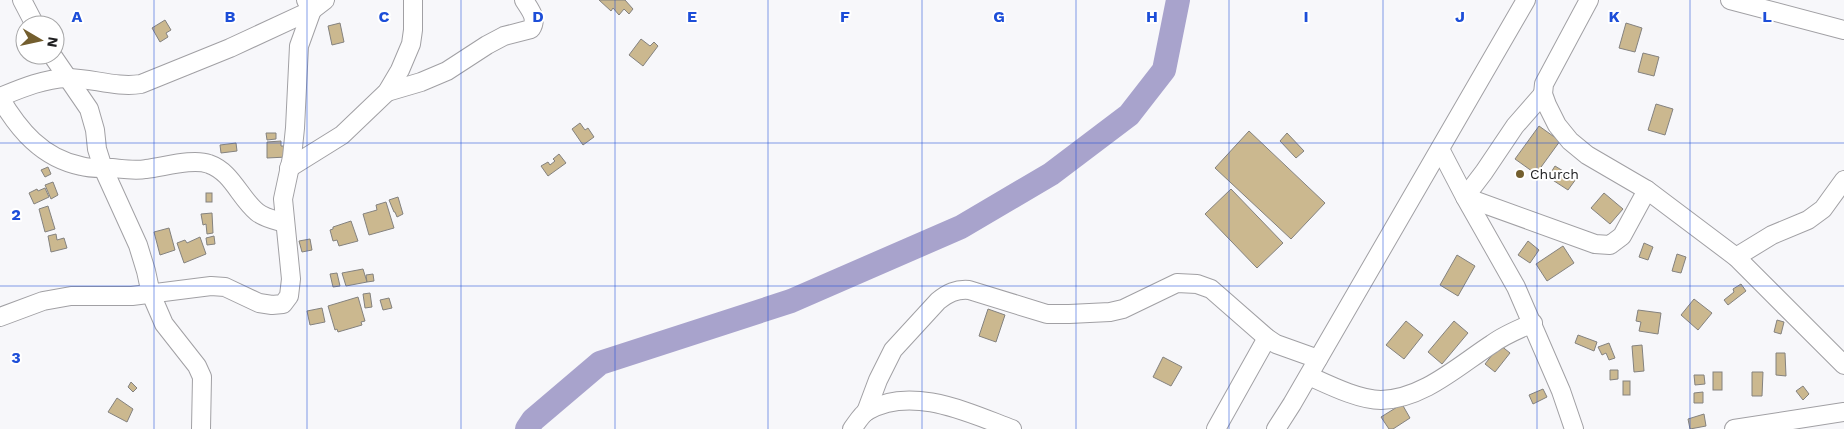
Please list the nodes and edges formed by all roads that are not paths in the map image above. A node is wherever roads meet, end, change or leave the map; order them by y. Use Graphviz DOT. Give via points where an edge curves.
graph roads {
  1 [pos="22,0"];
  2 [pos="413,0"];
  3 [pos="524,0"];
  4 [pos="1526,0"];
  5 [pos="1588,0"];
  6 [pos="1730,0"];
  7 [pos="314,3"];
  8 [pos="30,15"];
  9 [pos="1844,30"];
  10 [pos="59,65"];
  11 [pos="67,78"];
  12 [pos="387,92"];
  13 [pos="1543,94"];
  14 [pos="0,97"];
  15 [pos="1440,149"];
  16 [pos="103,168"];
  17 [pos="289,168"];
  18 [pos="1844,180"];
  19 [pos="1647,190"];
  20 [pos="1465,196"];
  21 [pos="284,223"];
  22 [pos="1736,257"];
  23 [pos="151,294"];
  24 [pos="0,317"];
  25 [pos="1533,323"];
  26 [pos="1267,338"];
  27 [pos="1318,360"];
  28 [pos="1844,365"];
  29 [pos="1308,376"];
  30 [pos="866,412"];
  31 [pos="1844,412"];
  32 [pos="1572,423"];
  33 [pos="200,429"];
  34 [pos="852,429"];
  35 [pos="1012,429"];
  36 [pos="1216,429"];
  37 [pos="1276,429"];
  38 [pos="1589,429"];
  39 [pos="1734,429"];
  1 -- 8 [label="street"];
  2 -- 12 [label="street" via="410,44"];
  3 -- 12 [label="street" via="534,16 530,29 487,44 447,71"];
  4 -- 15 [label="street"];
  5 -- 13 [label="street" via="1544,84"];
  6 -- 9 [label="street"];
  7 -- 11 [label="street" via="230,48 141,84 127,86"];
  7 -- 17 [label="street" via="299,46 296,128"];
  10 -- 11 [label="street"];
  11 -- 14 [label="street" via="36,82"];
  11 -- 16 [label="street" via="89,109"];
  12 -- 17 [label="street" via="342,135"];
  13 -- 19 [label="street" via="1557,125 1570,141 1587,155"];
  13 -- 20 [label="street" via="1515,126"];
  14 -- 16 [label="street" via="14,122 42,149 82,167"];
  15 -- 20 [label="street"];
  15 -- 27 [label="street"];
  16 -- 21 [label="street" via="142,170 207,163 222,169 255,211"];
  16 -- 23 [label="street" via="138,245"];
  17 -- 21 [label="street" via="283,198"];
  18 -- 22 [label="street" via="1824,209"];
  19 -- 20 [label="street" via="1622,236 1610,245 1595,244"];
  19 -- 22 [label="street"];
  20 -- 25 [label="street"];
  21 -- 23 [label="street" via="291,279 289,296 283,304 259,303 225,287"];
  22 -- 28 [label="street"];
  23 -- 24 [label="street" via="71,296 43,301"];
  23 -- 33 [label="street" via="164,324 202,377"];
  25 -- 29 [label="street" via="1494,342 1421,391 1400,398 1379,400 1349,393"];
  25 -- 32 [label="street"];
  26 -- 27 [label="street"];
  26 -- 30 [label="street" via="1211,289 1197,284 1177,283 1123,309 1069,314 1047,314 961,289 938,301 894,350"];
  26 -- 36 [label="street"];
  27 -- 29 [label="street"];
  29 -- 37 [label="street"];
  30 -- 34 [label="street"];
  30 -- 35 [label="street" via="891,402 918,401 942,404"];
  31 -- 39 [label="street"];
  32 -- 38 [label="street"];
}
